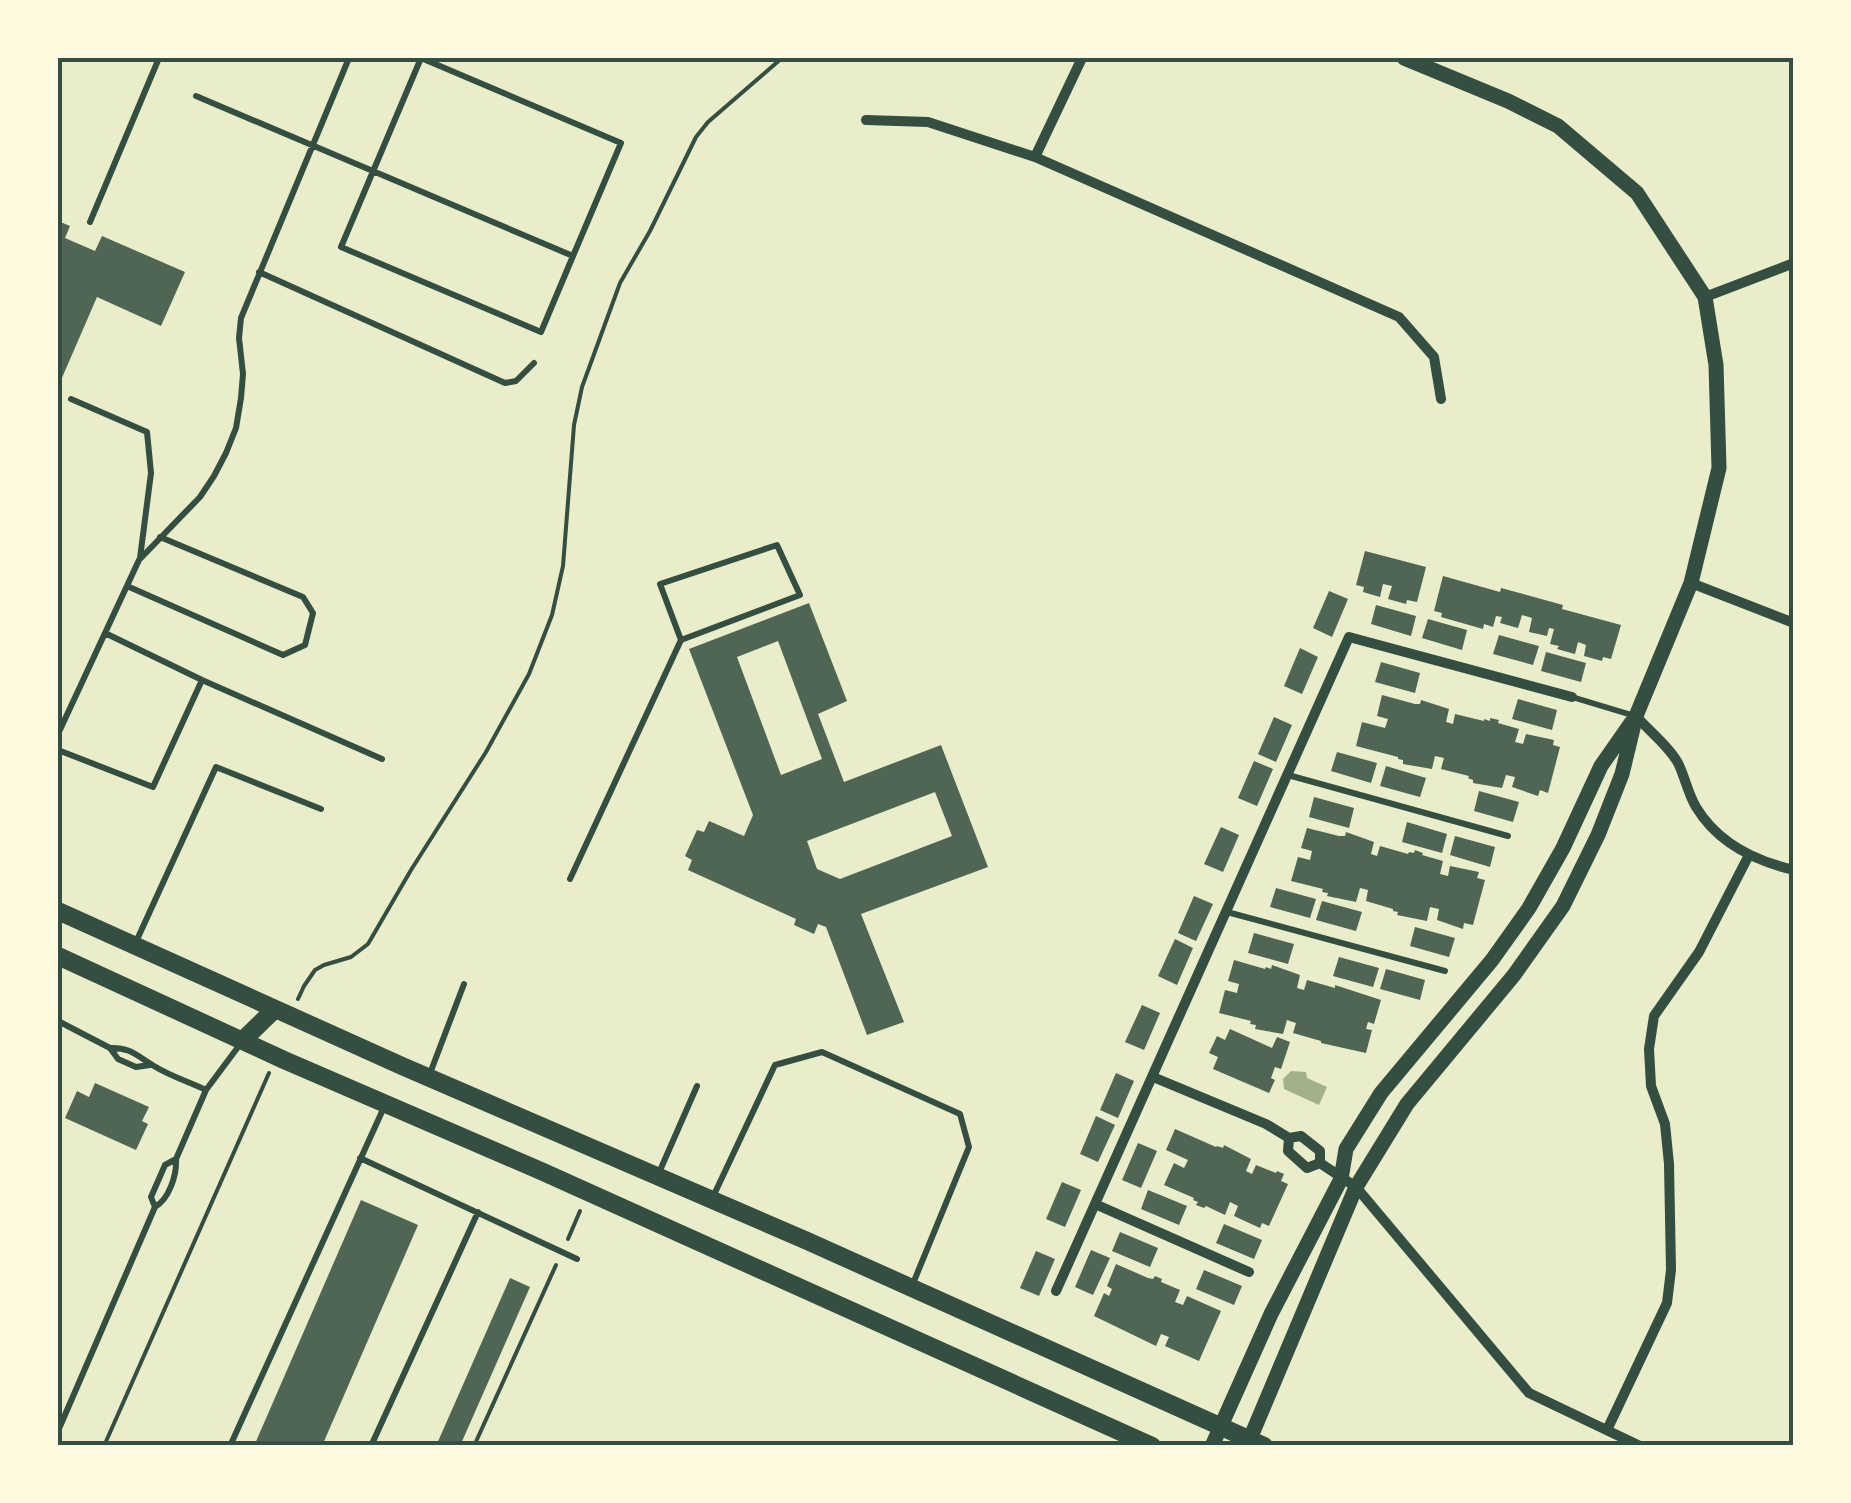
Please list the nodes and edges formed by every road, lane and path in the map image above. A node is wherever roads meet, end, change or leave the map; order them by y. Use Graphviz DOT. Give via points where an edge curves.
graph roads {
  1 [pos="159,58"];
  2 [pos="349,58"];
  3 [pos="782,58"];
  4 [pos="1082,58"];
  5 [pos="1404,58"];
  6 [pos="196,96"];
  7 [pos="866,120"];
  8 [pos="312,146"];
  9 [pos="1036,157"];
  10 [pos="373,172"];
  11 [pos="90,222"];
  12 [pos="573,256"];
  13 [pos="1794,262"];
  14 [pos="259,272"];
  15 [pos="1706,297"];
  16 [pos="534,363"];
  17 [pos="1441,399"];
  18 [pos="71,400"];
  19 [pos="160,538"];
  20 [pos="140,560"];
  21 [pos="1690,584"];
  22 [pos="127,586"];
  23 [pos="1794,622"];
  24 [pos="105,634"];
  25 [pos="681,640"];
  26 [pos="202,680"];
  27 [pos="1572,697"];
  28 [pos="1636,716"];
  29 [pos="58,734"];
  30 [pos="58,750"];
  31 [pos="382,759"];
  32 [pos="1287,775"];
  33 [pos="321,810"];
  34 [pos="1508,836"];
  35 [pos="1749,854"];
  36 [pos="1794,870"];
  37 [pos="570,880"];
  38 [pos="58,911"];
  39 [pos="1227,912"];
  40 [pos="134,945"];
  41 [pos="58,956"];
  42 [pos="1445,970"];
  43 [pos="464,984"];
  44 [pos="283,1012"];
  45 [pos="58,1021"];
  46 [pos="242,1041"];
  47 [pos="110,1048"];
  48 [pos="276,1056"];
  49 [pos="150,1065"];
  50 [pos="1153,1076"];
  51 [pos="428,1078"];
  52 [pos="696,1086"];
  53 [pos="206,1090"];
  54 [pos="386,1104"];
  55 [pos="1289,1138"];
  56 [pos="360,1158"];
  57 [pos="176,1159"];
  58 [pos="1320,1162"];
  59 [pos="658,1176"];
  60 [pos="1341,1178"];
  61 [pos="1356,1188"];
  62 [pos="589,1193"];
  63 [pos="712,1200"];
  64 [pos="1095,1204"];
  65 [pos="155,1207"];
  66 [pos="478,1212"];
  67 [pos="562,1252"];
  68 [pos="577,1258"];
  69 [pos="1249,1272"];
  70 [pos="912,1288"];
  71 [pos="1056,1291"];
  72 [pos="1221,1426"];
  73 [pos="1607,1430"];
  74 [pos="58,1431"];
  75 [pos="1253,1443"];
  76 [pos="104,1446"];
  77 [pos="230,1446"];
  78 [pos="371,1446"];
  79 [pos="474,1446"];
  80 [pos="1152,1446"];
  81 [pos="1212,1446"];
  82 [pos="1640,1446"];
  1 -- 11 [label="lane"];
  2 -- 8 [label="lane"];
  3 -- 44 [label="path" via="696,138 611,304 577,406 563,566 529,674 368,944 351,958 315,970"];
  4 -- 9 [label="street"];
  5 -- 15 [label="street" via="1558,126 1637,193"];
  6 -- 8 [label="lane"];
  7 -- 9 [label="street" via="928,122"];
  8 -- 10 [label="lane"];
  8 -- 14 [label="lane"];
  9 -- 17 [label="street" via="1399,317 1434,358"];
  10 -- 12 [label="lane"];
  10 -- 12 [label="lane" via="341,247 541,332"];
  10 -- 12 [label="lane" via="421,58 476,81 621,143"];
  13 -- 15 [label="street"];
  14 -- 16 [label="lane" via="505,383 516,382"];
  14 -- 19 [label="lane" via="241,318 236,428 207,487"];
  15 -- 21 [label="street" via="1719,468"];
  18 -- 20 [label="lane" via="147,432 151,474"];
  19 -- 20 [label="lane"];
  19 -- 22 [label="lane" via="303,597 313,612 305,645 283,655"];
  20 -- 22 [label="lane"];
  21 -- 23 [label="street"];
  21 -- 28 [label="street"];
  22 -- 24 [label="lane"];
  24 -- 26 [label="lane"];
  24 -- 29 [label="lane"];
  25 -- 25 [label="lane" via="800,595 777,545 660,584"];
  25 -- 37 [label="lane"];
  26 -- 30 [label="lane" via="153,788"];
  26 -- 31 [label="lane"];
  27 -- 28 [label="lane"];
  27 -- 32 [label="street" via="1349,637"];
  28 -- 35 [label="street" via="1676,760 1696,808 1722,838"];
  28 -- 60 [label="street" via="1601,766 1529,908 1381,1093 1346,1150"];
  28 -- 61 [label="street" via="1622,774 1564,906 1407,1104"];
  32 -- 34 [label="lane"];
  32 -- 39 [label="street"];
  33 -- 40 [label="lane" via="216,767"];
  35 -- 36 [label="street"];
  35 -- 73 [label="street" via="1699,952 1654,1016 1650,1068 1665,1124 1671,1270 1667,1303"];
  38 -- 40 [label="main road"];
  39 -- 42 [label="lane"];
  39 -- 50 [label="street"];
  40 -- 44 [label="main road"];
  41 -- 46 [label="main road"];
  43 -- 51 [label="lane"];
  44 -- 46 [label="main road"];
  44 -- 51 [label="main road"];
  45 -- 47 [label="lane"];
  46 -- 48 [label="main road"];
  46 -- 53 [label="lane"];
  47 -- 49 [label="lane" via="139,1054"];
  47 -- 49 [label="lane" via="136,1068"];
  48 -- 54 [label="main road"];
  48 -- 76 [label="path"];
  49 -- 53 [label="lane"];
  50 -- 55 [label="street"];
  50 -- 64 [label="street"];
  51 -- 59 [label="main road"];
  52 -- 59 [label="lane"];
  53 -- 57 [label="lane"];
  54 -- 56 [label="lane"];
  54 -- 62 [label="main road"];
  55 -- 58 [label="street" via="1300,1136 1320,1151"];
  55 -- 58 [label="street" via="1288,1151 1307,1168"];
  56 -- 66 [label="lane"];
  56 -- 77 [label="lane"];
  57 -- 65 [label="lane" via="177,1172"];
  57 -- 65 [label="lane" via="165,1165 151,1197"];
  58 -- 60 [label="street"];
  59 -- 63 [label="main road"];
  60 -- 61 [label="street"];
  60 -- 72 [label="street"];
  61 -- 73 [label="street" via="1529,1393"];
  61 -- 75 [label="street"];
  62 -- 67 [label="path"];
  62 -- 80 [label="main road"];
  63 -- 70 [label="main road"];
  63 -- 70 [label="lane" via="775,1065 822,1052 960,1114 969,1147"];
  64 -- 69 [label="street"];
  64 -- 71 [label="street"];
  65 -- 74 [label="lane"];
  66 -- 67 [label="lane"];
  66 -- 78 [label="lane"];
  67 -- 68 [label="lane"];
  67 -- 79 [label="path"];
  70 -- 72 [label="main road"];
  72 -- 75 [label="main road"];
  72 -- 81 [label="street"];
  73 -- 82 [label="street"];
}
